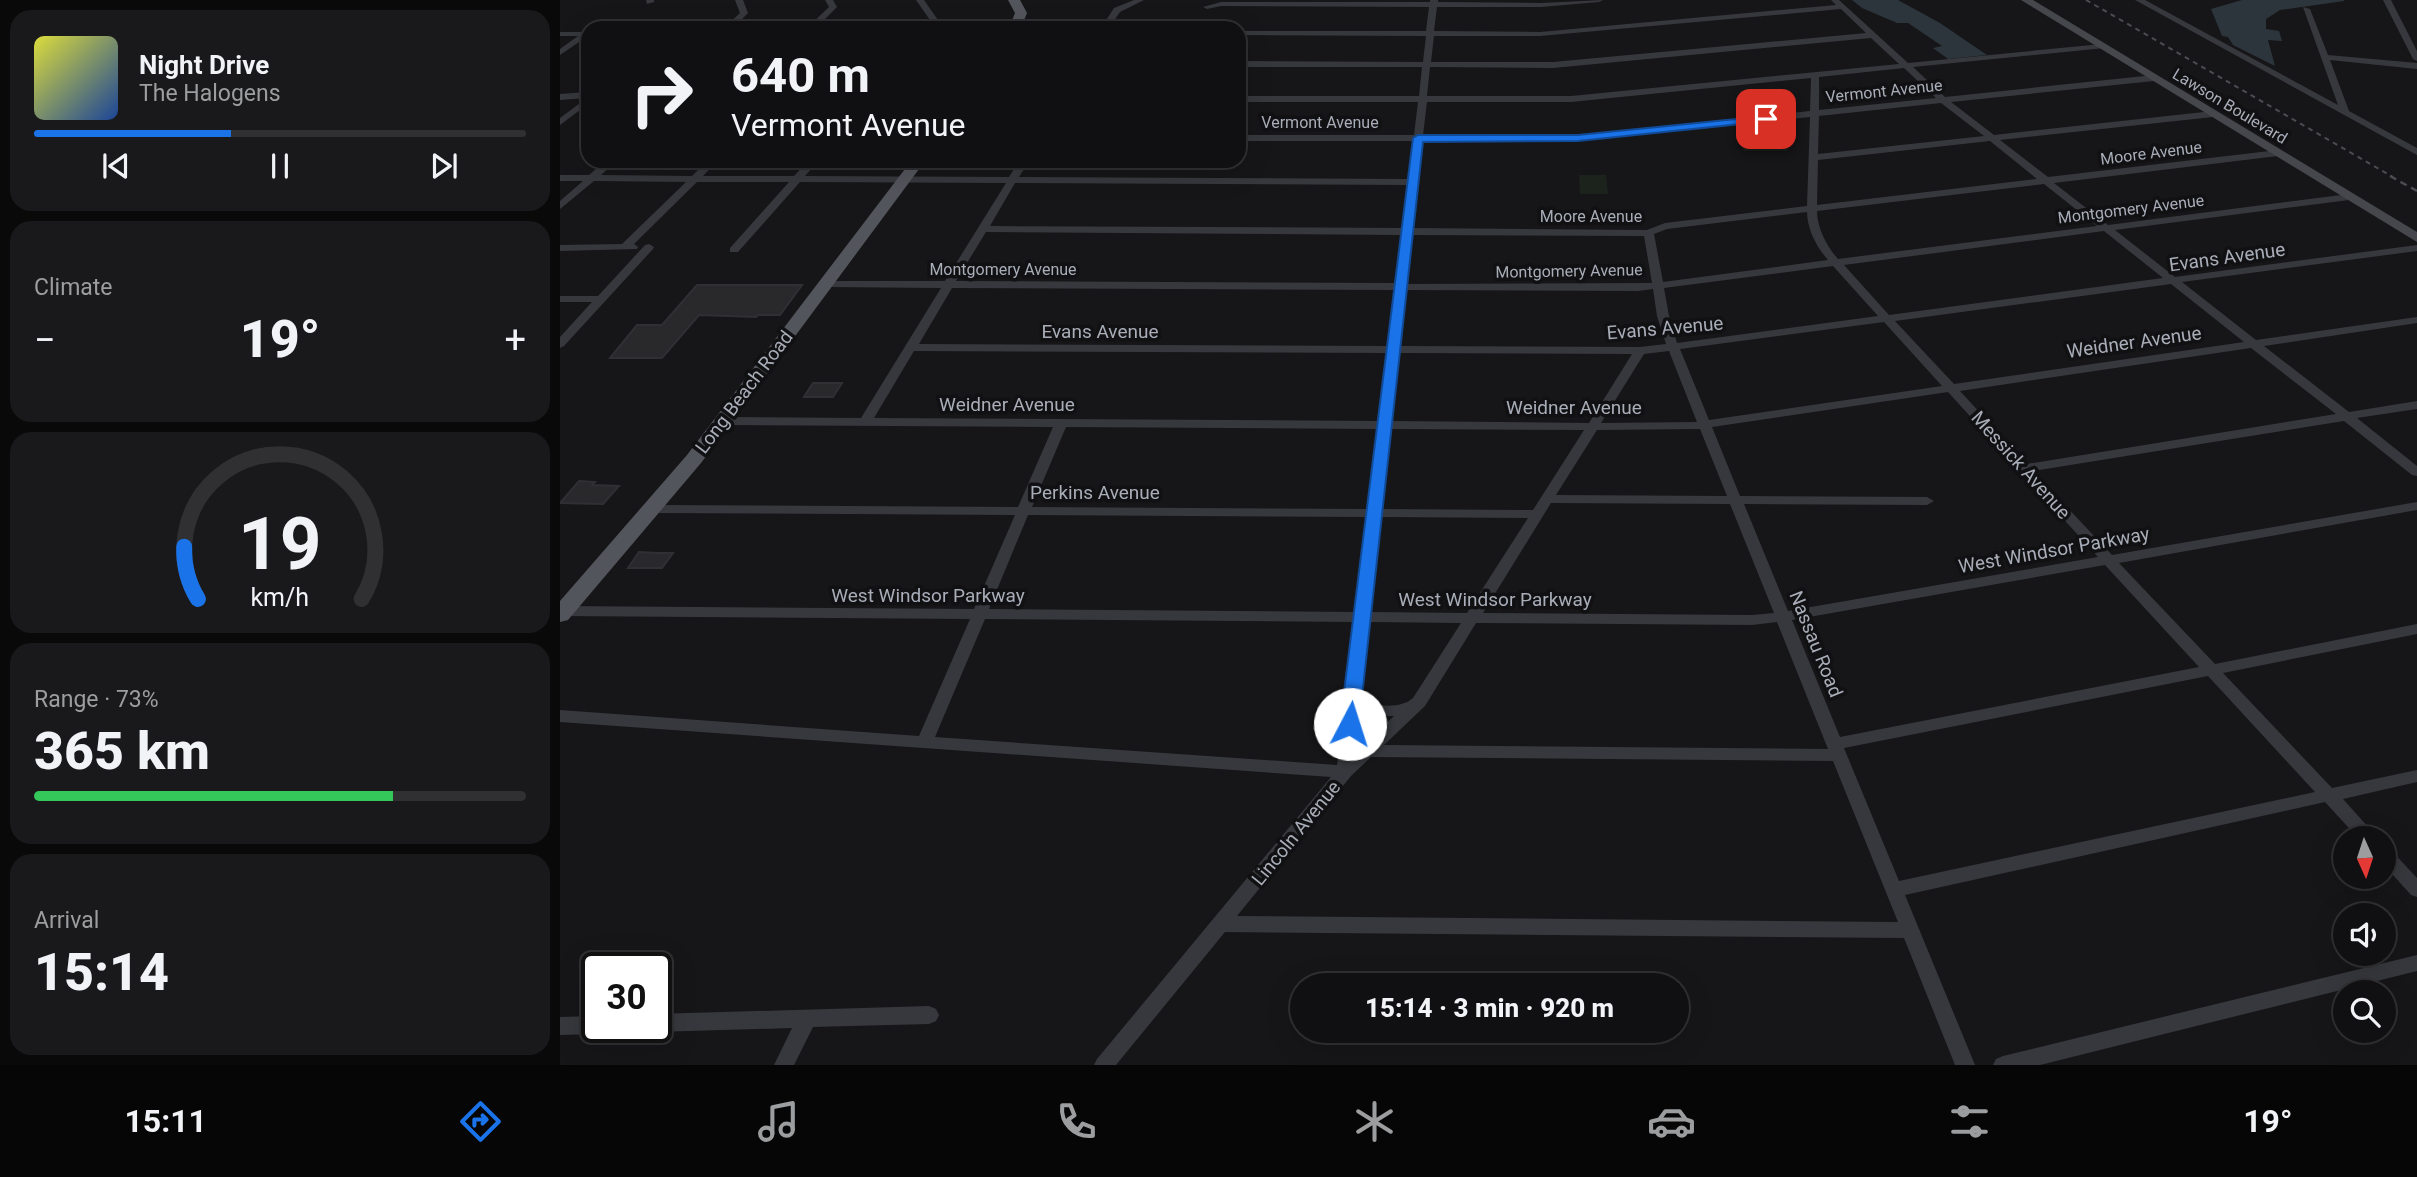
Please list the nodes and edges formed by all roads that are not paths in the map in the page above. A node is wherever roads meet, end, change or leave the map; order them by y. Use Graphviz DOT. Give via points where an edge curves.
graph roads {
  1 [pos="739,0"];
  2 [pos="829,0"];
  3 [pos="920,0"];
  4 [pos="1014,0"];
  5 [pos="1140,0"];
  6 [pos="1599,0"];
  7 [pos="1835,0"];
  8 [pos="2026,0"];
  9 [pos="2139,0"];
  10 [pos="2388,0"];
  11 [pos="1277,2"];
  12 [pos="2167,2"];
  13 [pos="1434,3"];
  14 [pos="1207,7"];
  15 [pos="1843,7"];
  16 [pos="2306,9"];
  17 [pos="2170,17"];
  18 [pos="735,21"];
  19 [pos="818,21"];
  20 [pos="934,21"];
  21 [pos="1018,21"];
  22 [pos="1110,21"];
  23 [pos="1246,33"];
  24 [pos="1430,33"];
  25 [pos="560,34"];
  26 [pos="581,34"];
  27 [pos="1874,35"];
  28 [pos="581,38"];
  29 [pos="2102,47"];
  30 [pos="560,53"];
  31 [pos="2325,57"];
  32 [pos="2417,59"];
  33 [pos="1246,64"];
  34 [pos="1426,64"];
  35 [pos="1907,66"];
  36 [pos="2417,66"];
  37 [pos="1815,75"];
  38 [pos="2154,78"];
  39 [pos="560,97"];
  40 [pos="581,97"];
  41 [pos="1246,99"];
  42 [pos="1423,99"];
  43 [pos="1943,100"];
  44 [pos="581,103"];
  45 [pos="1814,114"];
  46 [pos="2213,114"];
  47 [pos="2346,114"];
  48 [pos="560,122"];
  49 [pos="1246,138"];
  50 [pos="1418,138"];
  51 [pos="1990,139"];
  52 [pos="2417,152"];
  53 [pos="2277,153"];
  54 [pos="1812,158"];
  55 [pos="603,168"];
  56 [pos="705,168"];
  57 [pos="807,168"];
  58 [pos="913,168"];
  59 [pos="1020,168"];
  60 [pos="560,178"];
  61 [pos="592,178"];
  62 [pos="694,178"];
  63 [pos="797,179"];
  64 [pos="904,179"];
  65 [pos="1012,181"];
  66 [pos="2045,181"];
  67 [pos="1413,182"];
  68 [pos="2349,197"];
  69 [pos="560,206"];
  70 [pos="1812,208"];
  71 [pos="2105,228"];
  72 [pos="983,229"];
  73 [pos="1407,231"];
  74 [pos="1649,233"];
  75 [pos="2417,238"];
  76 [pos="625,247"];
  77 [pos="560,248"];
  78 [pos="2417,248"];
  79 [pos="734,250"];
  80 [pos="1834,262"];
  81 [pos="2173,282"];
  82 [pos="826,284"];
  83 [pos="949,284"];
  84 [pos="1658,284"];
  85 [pos="1401,287"];
  86 [pos="560,299"];
  87 [pos="601,299"];
  88 [pos="1888,320"];
  89 [pos="2417,320"];
  90 [pos="560,344"];
  91 [pos="2253,344"];
  92 [pos="911,347"];
  93 [pos="1672,347"];
  94 [pos="1393,350"];
  95 [pos="1640,351"];
  96 [pos="1951,388"];
  97 [pos="2417,405"];
  98 [pos="2345,416"];
  99 [pos="723,421"];
  100 [pos="865,422"];
  101 [pos="1061,423"];
  102 [pos="1384,425"];
  103 [pos="1705,425"];
  104 [pos="1594,426"];
  105 [pos="2025,468"];
  106 [pos="2417,472"];
  107 [pos="1549,499"];
  108 [pos="1735,500"];
  109 [pos="1927,501"];
  110 [pos="2417,506"];
  111 [pos="651,509"];
  112 [pos="1023,511"];
  113 [pos="1374,513"];
  114 [pos="1539,514"];
  115 [pos="2109,560"];
  116 [pos="561,613"];
  117 [pos="979,615"];
  118 [pos="1783,617"];
  119 [pos="1361,618"];
  120 [pos="1473,618"];
  121 [pos="2417,629"];
  122 [pos="2211,669"];
  123 [pos="1352,701"];
  124 [pos="1413,707"];
  125 [pos="560,716"];
  126 [pos="925,741"];
  127 [pos="1837,750"];
  128 [pos="1367,751"];
  129 [pos="1345,772"];
  130 [pos="2417,776"];
  131 [pos="2328,796"];
  132 [pos="2357,826"];
  133 [pos="2396,867"];
  134 [pos="1894,890"];
  135 [pos="2417,890"];
  136 [pos="1221,924"];
  137 [pos="1910,930"];
  138 [pos="2417,963"];
  139 [pos="929,1015"];
  140 [pos="807,1019"];
  141 [pos="672,1023"];
  142 [pos="581,1025"];
  143 [pos="560,1026"];
  144 [pos="784,1065"];
  145 [pos="1104,1065"];
  146 [pos="1965,1065"];
  147 [pos="2003,1065"];
  1 -- 18 [label="street" via="744,13"];
  2 -- 19 [label="street" via="833,7"];
  3 -- 20 [label="street"];
  4 -- 21 [label="main road" via="1021,13"];
  5 -- 22 [label="street" via="1117,10"];
  6 -- 13 [label="street" via="1541,5"];
  7 -- 15 [label="street"];
  8 -- 29 [label="main road, Lawson Boulevard"];
  9 -- 17 [label="street"];
  10 -- 32 [label="street"];
  11 -- 13 [label="street"];
  11 -- 14 [label="street"];
  12 -- 17 [label="street"];
  13 -- 24 [label="street"];
  15 -- 24 [label="street" via="1553,33"];
  15 -- 27 [label="street"];
  16 -- 31 [label="street"];
  17 -- 47 [label="street"];
  23 -- 24 [label="street"];
  24 -- 34 [label="street"];
  25 -- 26 [label="street"];
  27 -- 34 [label="street" via="1564,64"];
  27 -- 35 [label="street"];
  28 -- 30 [label="street"];
  29 -- 35 [label="street"];
  29 -- 38 [label="main road, Lawson Boulevard"];
  31 -- 36 [label="street"];
  31 -- 47 [label="street"];
  33 -- 34 [label="street"];
  34 -- 42 [label="street"];
  35 -- 37 [label="street"];
  35 -- 43 [label="street"];
  37 -- 42 [label="street" via="1571,99"];
  37 -- 45 [label="street, Messick Avenue"];
  38 -- 43 [label="street, Vermont Avenue"];
  38 -- 46 [label="main road, Lawson Boulevard"];
  39 -- 40 [label="street"];
  41 -- 42 [label="street"];
  42 -- 50 [label="street"];
  43 -- 45 [label="street, Vermont Avenue"];
  43 -- 51 [label="street"];
  44 -- 48 [label="street"];
  45 -- 50 [label="street, Vermont Avenue" via="1578,138"];
  45 -- 54 [label="street, Messick Avenue"];
  46 -- 51 [label="street"];
  46 -- 53 [label="main road, Lawson Boulevard"];
  47 -- 52 [label="street"];
  49 -- 50 [label="street, Vermont Avenue"];
  50 -- 67 [label="street"];
  51 -- 54 [label="street"];
  51 -- 66 [label="street"];
  53 -- 66 [label="street, Moore Avenue"];
  53 -- 68 [label="main road, Lawson Boulevard"];
  54 -- 70 [label="street, Messick Avenue"];
  55 -- 61 [label="street"];
  56 -- 62 [label="street"];
  57 -- 63 [label="street"];
  58 -- 64 [label="main road, Long Beach Road"];
  59 -- 65 [label="street"];
  60 -- 61 [label="street"];
  61 -- 62 [label="street"];
  61 -- 69 [label="street"];
  62 -- 63 [label="street"];
  62 -- 76 [label="street"];
  63 -- 64 [label="street"];
  63 -- 79 [label="street"];
  64 -- 65 [label="street"];
  64 -- 82 [label="main road, Long Beach Road"];
  65 -- 67 [label="street"];
  65 -- 72 [label="street"];
  66 -- 70 [label="street, Moore Avenue"];
  66 -- 71 [label="street"];
  67 -- 73 [label="street"];
  68 -- 71 [label="street, Montgomery Avenue"];
  68 -- 75 [label="main road, Lawson Boulevard"];
  70 -- 74 [label="street, Moore Avenue" via="1665,226"];
  70 -- 80 [label="street, Messick Avenue" via="1816,235"];
  71 -- 80 [label="street, Montgomery Avenue"];
  71 -- 81 [label="street"];
  72 -- 73 [label="street, Moore Avenue"];
  72 -- 83 [label="street"];
  73 -- 74 [label="street, Moore Avenue"];
  73 -- 85 [label="street"];
  74 -- 84 [label="street, Nassau Road"];
  76 -- 77 [label="street"];
  76 -- 87 [label="street" via="649,247"];
  78 -- 81 [label="street, Evans Avenue"];
  80 -- 84 [label="street, Montgomery Avenue"];
  80 -- 88 [label="street, Messick Avenue"];
  81 -- 88 [label="street, Evans Avenue"];
  81 -- 91 [label="street"];
  82 -- 83 [label="street, Montgomery Avenue"];
  82 -- 99 [label="main road, Long Beach Road"];
  83 -- 85 [label="street, Montgomery Avenue"];
  83 -- 92 [label="street"];
  84 -- 85 [label="street, Montgomery Avenue" via="1639,288"];
  84 -- 93 [label="street, Nassau Road"];
  85 -- 94 [label="street"];
  86 -- 87 [label="street"];
  87 -- 90 [label="street"];
  88 -- 93 [label="street, Evans Avenue"];
  88 -- 96 [label="street, Messick Avenue"];
  89 -- 91 [label="street, Weidner Avenue"];
  91 -- 96 [label="street, Weidner Avenue"];
  91 -- 98 [label="street"];
  92 -- 94 [label="street, Evans Avenue"];
  92 -- 100 [label="street"];
  93 -- 95 [label="street, Evans Avenue"];
  93 -- 103 [label="street, Nassau Road"];
  94 -- 95 [label="street, Evans Avenue"];
  94 -- 102 [label="street"];
  95 -- 104 [label="street, Lincoln Avenue"];
  96 -- 103 [label="street, Weidner Avenue"];
  96 -- 105 [label="street, Messick Avenue"];
  97 -- 98 [label="street"];
  98 -- 105 [label="street"];
  98 -- 106 [label="street"];
  99 -- 100 [label="street, Weidner Avenue"];
  99 -- 111 [label="main road, Long Beach Road"];
  100 -- 101 [label="street, Weidner Avenue"];
  101 -- 102 [label="street, Weidner Avenue"];
  101 -- 112 [label="street"];
  102 -- 104 [label="street, Weidner Avenue"];
  102 -- 113 [label="street"];
  103 -- 104 [label="street, Weidner Avenue"];
  103 -- 108 [label="street, Nassau Road"];
  104 -- 107 [label="street, Lincoln Avenue"];
  105 -- 115 [label="street, Messick Avenue"];
  107 -- 108 [label="street"];
  107 -- 114 [label="street, Lincoln Avenue"];
  108 -- 109 [label="street"];
  108 -- 118 [label="street, Nassau Road"];
  110 -- 115 [label="street, West Windsor Parkway"];
  111 -- 112 [label="street, Perkins Avenue"];
  111 -- 116 [label="main road, Long Beach Road"];
  112 -- 113 [label="street, Perkins Avenue"];
  112 -- 117 [label="street"];
  113 -- 114 [label="street, Perkins Avenue"];
  113 -- 119 [label="street"];
  114 -- 120 [label="street, Lincoln Avenue"];
  115 -- 118 [label="street, West Windsor Parkway"];
  115 -- 122 [label="street, Messick Avenue"];
  116 -- 117 [label="street, West Windsor Parkway"];
  117 -- 119 [label="street, West Windsor Parkway"];
  117 -- 126 [label="street"];
  118 -- 120 [label="street, West Windsor Parkway"];
  118 -- 127 [label="street, Nassau Road"];
  119 -- 120 [label="street, West Windsor Parkway"];
  119 -- 123 [label="street"];
  120 -- 124 [label="street, Lincoln Avenue"];
  121 -- 122 [label="street"];
  122 -- 127 [label="street"];
  122 -- 131 [label="street, Messick Avenue"];
  123 -- 124 [label="street" via="1361,708 1384,712"];
  123 -- 129 [label="street"];
  124 -- 128 [label="street, Lincoln Avenue"];
  125 -- 126 [label="street"];
  126 -- 129 [label="street"];
  127 -- 128 [label="street"];
  127 -- 134 [label="street, Nassau Road"];
  128 -- 129 [label="street, Lincoln Avenue"];
  129 -- 136 [label="street, Lincoln Avenue"];
  130 -- 131 [label="street"];
  131 -- 132 [label="street, Messick Avenue"];
  131 -- 134 [label="street"];
  133 -- 135 [label="street"];
  134 -- 137 [label="street, Nassau Road"];
  136 -- 137 [label="street"];
  136 -- 145 [label="street, Lincoln Avenue"];
  137 -- 146 [label="street, Nassau Road"];
  138 -- 147 [label="street"];
  139 -- 140 [label="street"];
  140 -- 141 [label="street"];
  140 -- 144 [label="street"];
  142 -- 143 [label="street"];
}
